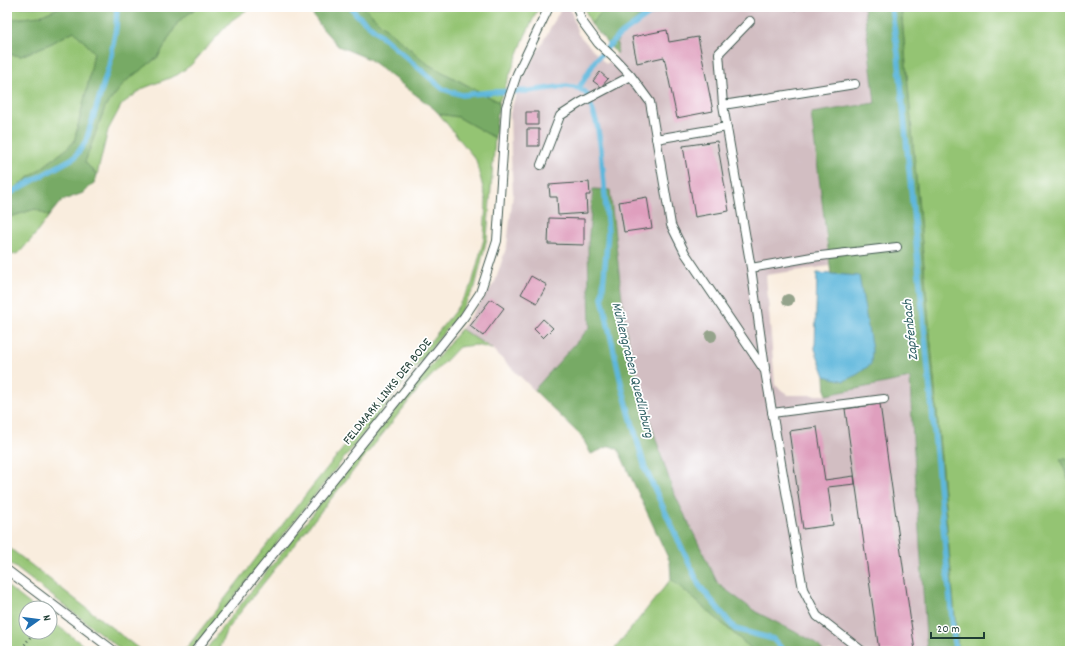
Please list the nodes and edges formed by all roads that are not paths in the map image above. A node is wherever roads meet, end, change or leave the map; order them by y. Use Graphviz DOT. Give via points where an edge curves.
graph roads {
  1 [pos="549,7"];
  2 [pos="577,7"];
  3 [pos="750,21"];
  4 [pos="631,76"];
  5 [pos="855,84"];
  6 [pos="723,105"];
  7 [pos="727,127"];
  8 [pos="656,139"];
  9 [pos="541,165"];
  10 [pos="897,247"];
  11 [pos="751,268"];
  12 [pos="765,371"];
  13 [pos="884,399"];
  14 [pos="772,413"];
  15 [pos="7,570"];
  16 [pos="114,651"];
  17 [pos="195,651"];
  18 [pos="862,651"];
  1 -- 17 [label="lane, FELDMARK LINKS DER BODE" via="513,82 506,107 497,241 480,293 464,317"];
  2 -- 4 [label="lane" via="581,20 598,43"];
  3 -- 6 [label="lane" via="720,53"];
  4 -- 8 [label="lane" via="650,102"];
  4 -- 9 [label="lane" via="560,116"];
  5 -- 6 [label="lane"];
  6 -- 7 [label="lane"];
  7 -- 8 [label="lane"];
  7 -- 11 [label="lane"];
  8 -- 12 [label="lane" via="671,224 685,253"];
  10 -- 11 [label="lane" via="812,257"];
  11 -- 12 [label="lane"];
  12 -- 14 [label="lane"];
  13 -- 14 [label="lane"];
  14 -- 18 [label="lane" via="803,589 816,616"];
  15 -- 16 [label="lane"];
}
